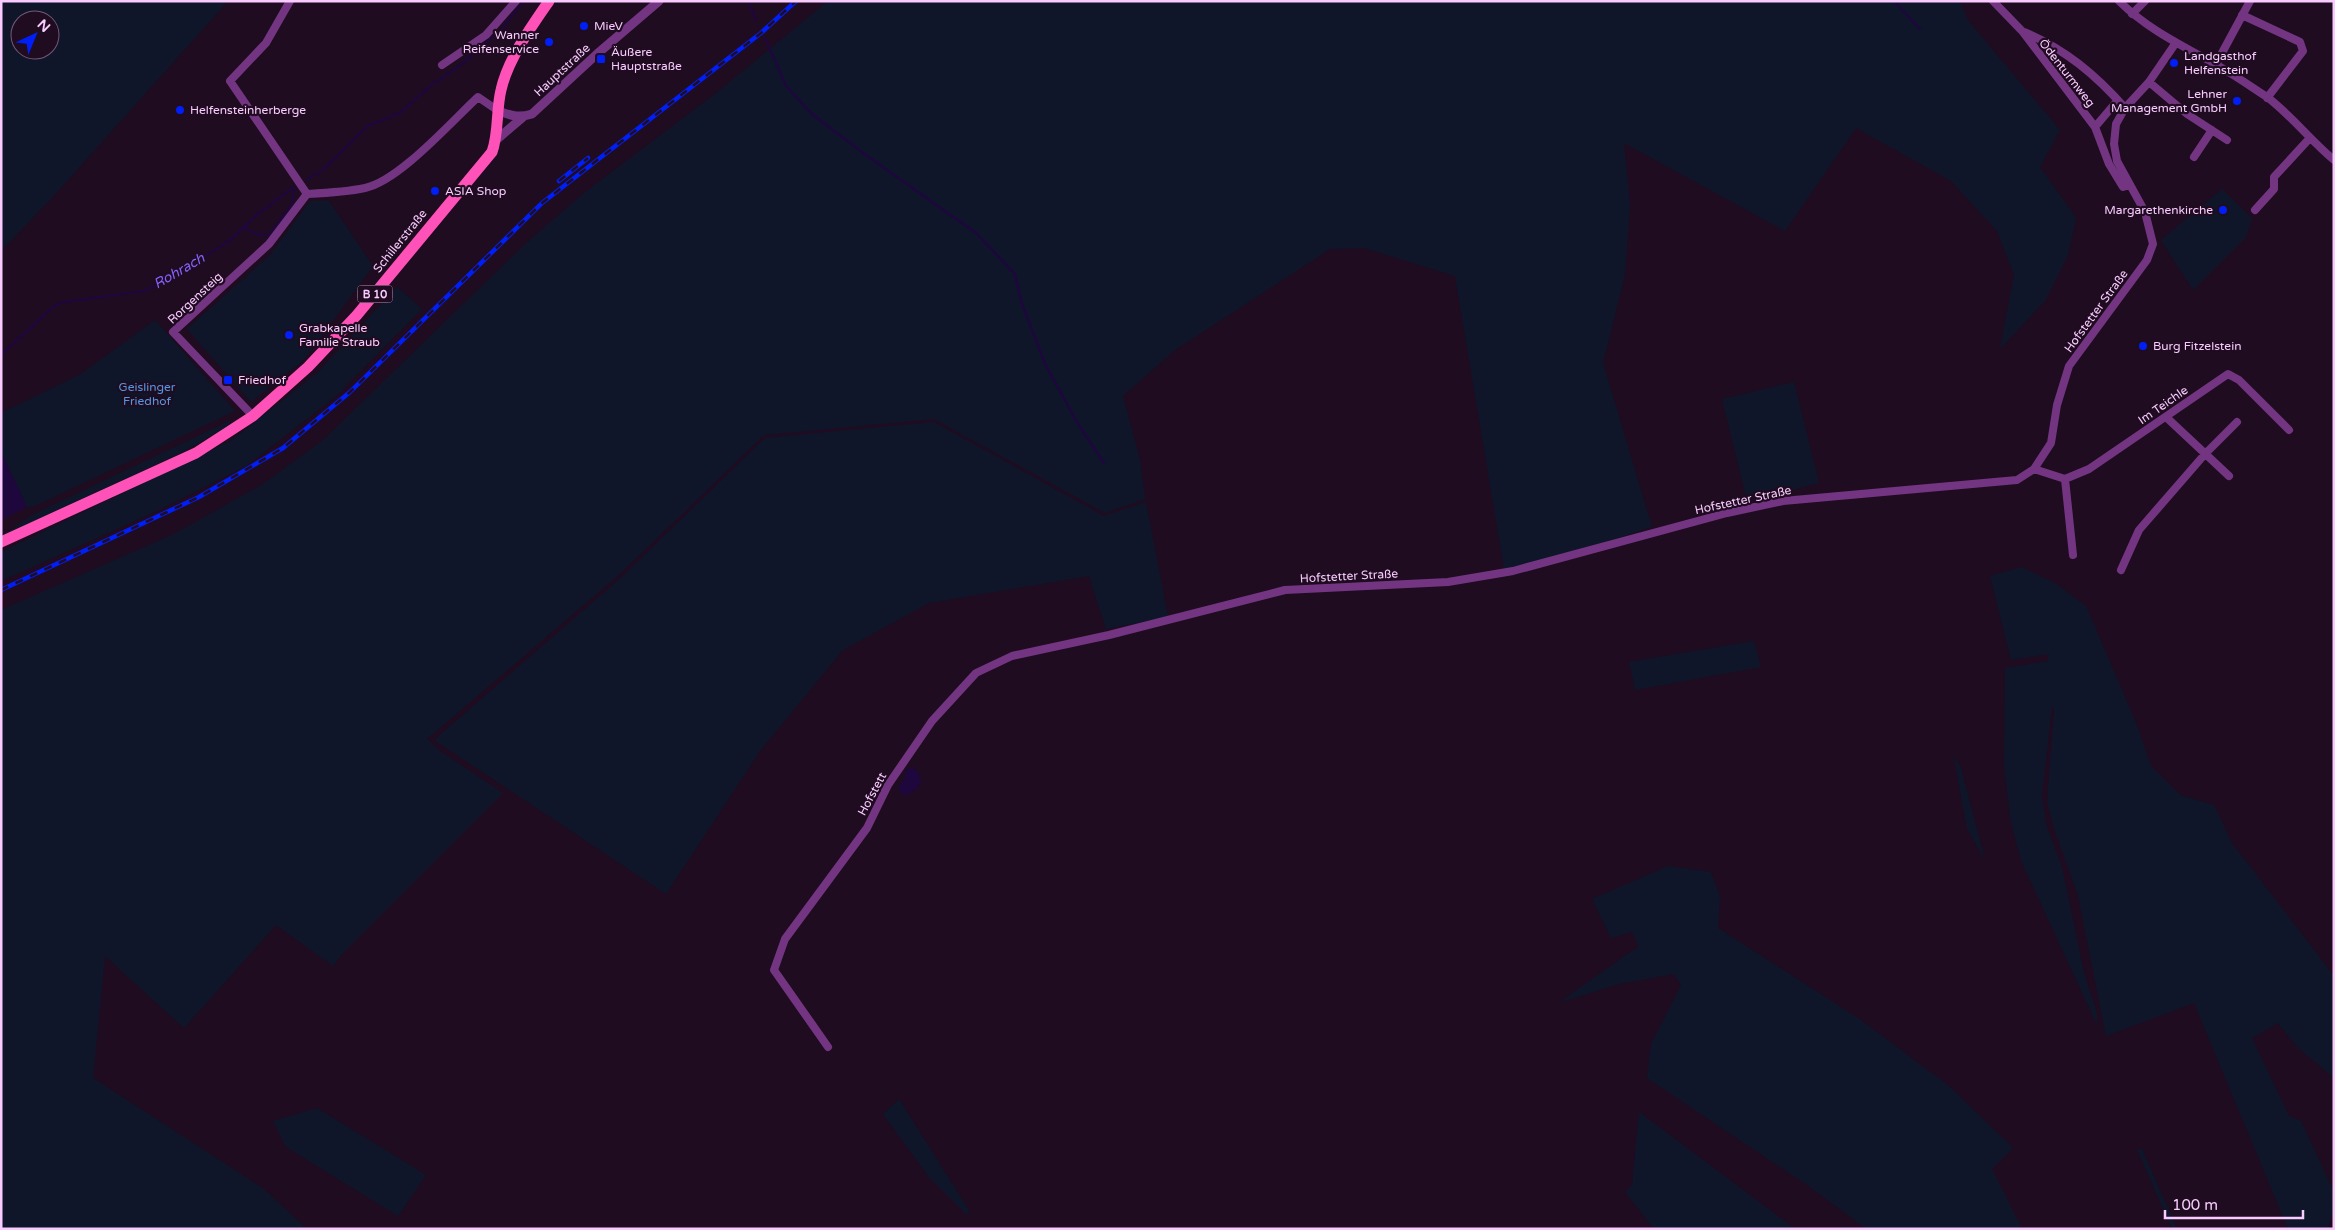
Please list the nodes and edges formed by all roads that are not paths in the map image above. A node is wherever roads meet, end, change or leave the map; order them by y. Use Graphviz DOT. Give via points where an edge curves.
graph roads {
  1 [pos="290,1"];
  2 [pos="516,1"];
  3 [pos="549,1"];
  4 [pos="659,1"];
  5 [pos="1993,1"];
  6 [pos="2119,1"];
  7 [pos="2145,1"];
  8 [pos="2250,1"];
  9 [pos="2132,14"];
  10 [pos="2242,15"];
  11 [pos="2023,32"];
  12 [pos="2174,44"];
  13 [pos="2216,64"];
  14 [pos="442,65"];
  15 [pos="2149,82"];
  16 [pos="2267,98"];
  17 [pos="2118,100"];
  18 [pos="2125,108"];
  19 [pos="497,110"];
  20 [pos="523,117"];
  21 [pos="2095,127"];
  22 [pos="2212,130"];
  23 [pos="2309,139"];
  24 [pos="2227,140"];
  25 [pos="495,141"];
  26 [pos="2194,157"];
  27 [pos="2334,160"];
  28 [pos="2130,185"];
  29 [pos="307,194"];
  30 [pos="2255,210"];
  31 [pos="250,412"];
  32 [pos="2166,417"];
  33 [pos="2237,422"];
  34 [pos="2289,430"];
  35 [pos="2205,454"];
  36 [pos="2034,469"];
  37 [pos="2229,476"];
  38 [pos="2065,479"];
  39 [pos="1,542"];
  40 [pos="2072,555"];
  41 [pos="2121,570"];
  42 [pos="1109,635"];
  43 [pos="828,1047"];
  1 -- 29 [label="street" via="266,43 230,81"];
  2 -- 14 [label="street" via="486,35"];
  3 -- 19 [label="main road, B 10" via="512,62"];
  4 -- 20 [label="street, Hauptstraße" via="532,114"];
  5 -- 11 [label="street, Ödenturmweg"];
  6 -- 9 [label="street"];
  7 -- 9 [label="street"];
  8 -- 10 [label="street"];
  9 -- 12 [label="street"];
  10 -- 13 [label="street"];
  10 -- 16 [label="street" via="2300,42 2303,51"];
  11 -- 17 [label="street, Ödenturmweg" via="2050,42 2086,68"];
  11 -- 21 [label="street, Ödenturmweg"];
  12 -- 13 [label="street"];
  12 -- 15 [label="street"];
  13 -- 16 [label="street"];
  15 -- 18 [label="street"];
  15 -- 22 [label="street" via="2186,114"];
  16 -- 23 [label="street" via="2289,115"];
  17 -- 18 [label="street, Ödenturmweg"];
  17 -- 21 [label="street, Ödenturmweg"];
  18 -- 28 [label="street" via="2116,124 2114,144 2117,161"];
  19 -- 20 [label="street" via="508,116"];
  19 -- 25 [label="main road, Schillerstraße / B 10"];
  19 -- 29 [label="street" via="478,97 404,166 382,182 365,188"];
  20 -- 25 [label="street, Hauptstraße"];
  21 -- 28 [label="street, Ödenturmweg" via="2118,180 2123,187"];
  22 -- 24 [label="street"];
  22 -- 26 [label="street"];
  23 -- 27 [label="street"];
  23 -- 30 [label="street" via="2274,177 2274,190"];
  25 -- 31 [label="main road, Schillerstraße / B 10" via="485,161 357,315 308,367"];
  28 -- 36 [label="street, Hofstetter Straße" via="2145,212 2153,244 2147,260 2069,366 2056,405 2051,443"];
  29 -- 31 [label="street, Rorgensteig" via="269,244 173,332"];
  31 -- 39 [label="main road, B 10" via="196,453"];
  32 -- 34 [label="street, Im Teichle" via="2228,374 2239,380"];
  32 -- 35 [label="street"];
  32 -- 38 [label="street, Im Teichle" via="2089,468"];
  33 -- 35 [label="street"];
  35 -- 37 [label="street"];
  35 -- 41 [label="street" via="2139,530"];
  36 -- 38 [label="street"];
  36 -- 42 [label="street, Hofstetter Straße" via="2017,480 1997,483 1783,501 1727,513 1512,572 1448,582 1285,590"];
  38 -- 40 [label="street"];
  42 -- 43 [label="street, Hofstett" via="1012,656 976,673 932,721 888,784 867,828 785,938 774,970"];
}
